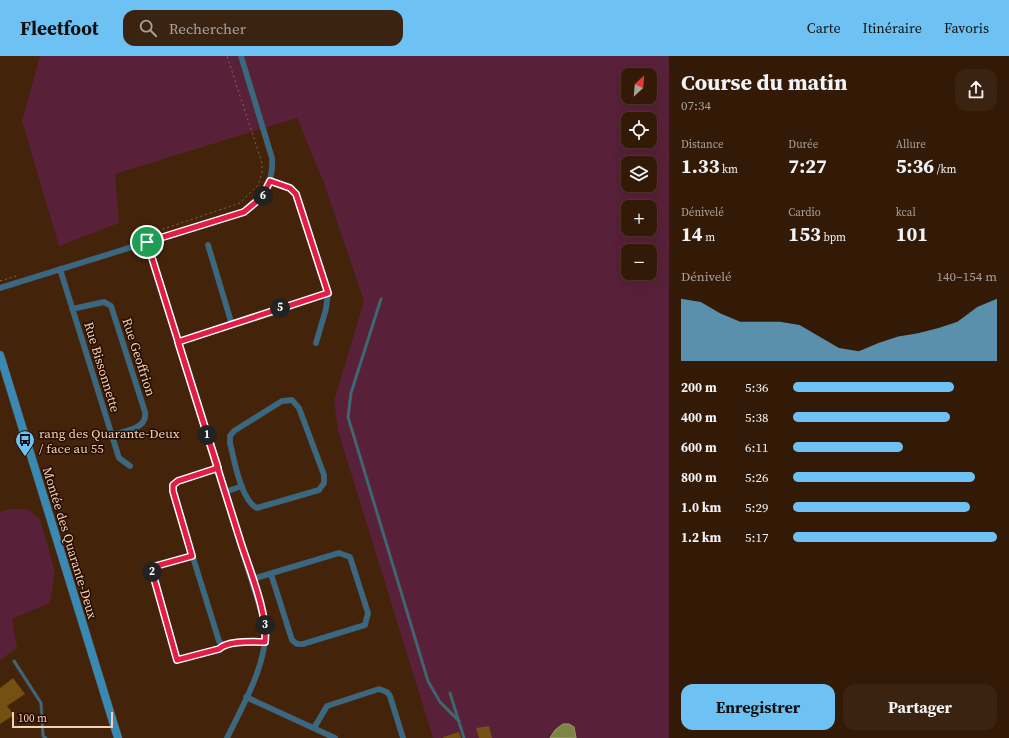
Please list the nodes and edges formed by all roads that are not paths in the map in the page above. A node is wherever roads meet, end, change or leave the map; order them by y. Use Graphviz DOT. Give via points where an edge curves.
graph roads {
  1 [pos="241,56"];
  2 [pos="270,181"];
  3 [pos="147,242"];
  4 [pos="208,245"];
  5 [pos="60,269"];
  6 [pos="0,288"];
  7 [pos="328,293"];
  8 [pos="381,299"];
  9 [pos="72,309"];
  10 [pos="232,325"];
  11 [pos="178,342"];
  12 [pos="316,343"];
  13 [pos="0,356"];
  14 [pos="112,434"];
  15 [pos="130,466"];
  16 [pos="218,468"];
  17 [pos="242,486"];
  18 [pos="225,492"];
  19 [pos="192,556"];
  20 [pos="271,574"];
  21 [pos="252,579"];
  22 [pos="265,642"];
  23 [pos="222,645"];
  24 [pos="14,661"];
  25 [pos="450,693"];
  26 [pos="246,697"];
  27 [pos="459,721"];
  28 [pos="314,728"];
  29 [pos="46,738"];
  30 [pos="118,738"];
  31 [pos="227,738"];
  32 [pos="335,738"];
  33 [pos="403,738"];
  34 [pos="464,738"];
  1 -- 2 [label="street" via="272,153"];
  2 -- 3 [label="street" via="262,197 244,212"];
  2 -- 7 [label="street" via="290,188 296,194"];
  3 -- 5 [label="street"];
  3 -- 11 [label="street"];
  4 -- 10 [label="street"];
  5 -- 6 [label="street"];
  5 -- 9 [label="street, Rue Bissonnette"];
  7 -- 10 [label="street"];
  7 -- 12 [label="street"];
  8 -- 27 [label="lane" via="351,394 348,417 428,681 440,702"];
  9 -- 14 [label="street, Rue Bissonnette"];
  9 -- 14 [label="street, Rue Geoffrion" via="104,302 111,306 145,412 146,418 141,425"];
  10 -- 11 [label="street"];
  11 -- 16 [label="street"];
  13 -- 30 [label="main road, Montée des Quarante-Deux"];
  14 -- 15 [label="street, Rue Bissonnette" via="119,458"];
  16 -- 18 [label="street"];
  16 -- 19 [label="street" via="178,481 172,486"];
  17 -- 17 [label="street" via="230,436 282,401 292,400 299,408 324,474 324,483 319,490 257,508 250,504"];
  17 -- 18 [label="street"];
  18 -- 21 [label="street"];
  19 -- 23 [label="street"];
  19 -- 23 [label="street" via="156,566 152,571 177,660 219,649"];
  20 -- 20 [label="street" via="339,553 345,554 350,557 368,613 365,625 297,644 292,640"];
  20 -- 21 [label="street"];
  21 -- 22 [label="street" via="264,619"];
  22 -- 23 [label="street" via="242,641"];
  22 -- 26 [label="street" via="262,660"];
  24 -- 29 [label="lane" via="41,703 43,736"];
  25 -- 27 [label="lane"];
  26 -- 28 [label="street"];
  26 -- 31 [label="street"];
  27 -- 34 [label="lane"];
  28 -- 32 [label="street"];
  28 -- 33 [label="street" via="327,706 380,689 390,696"];
}
